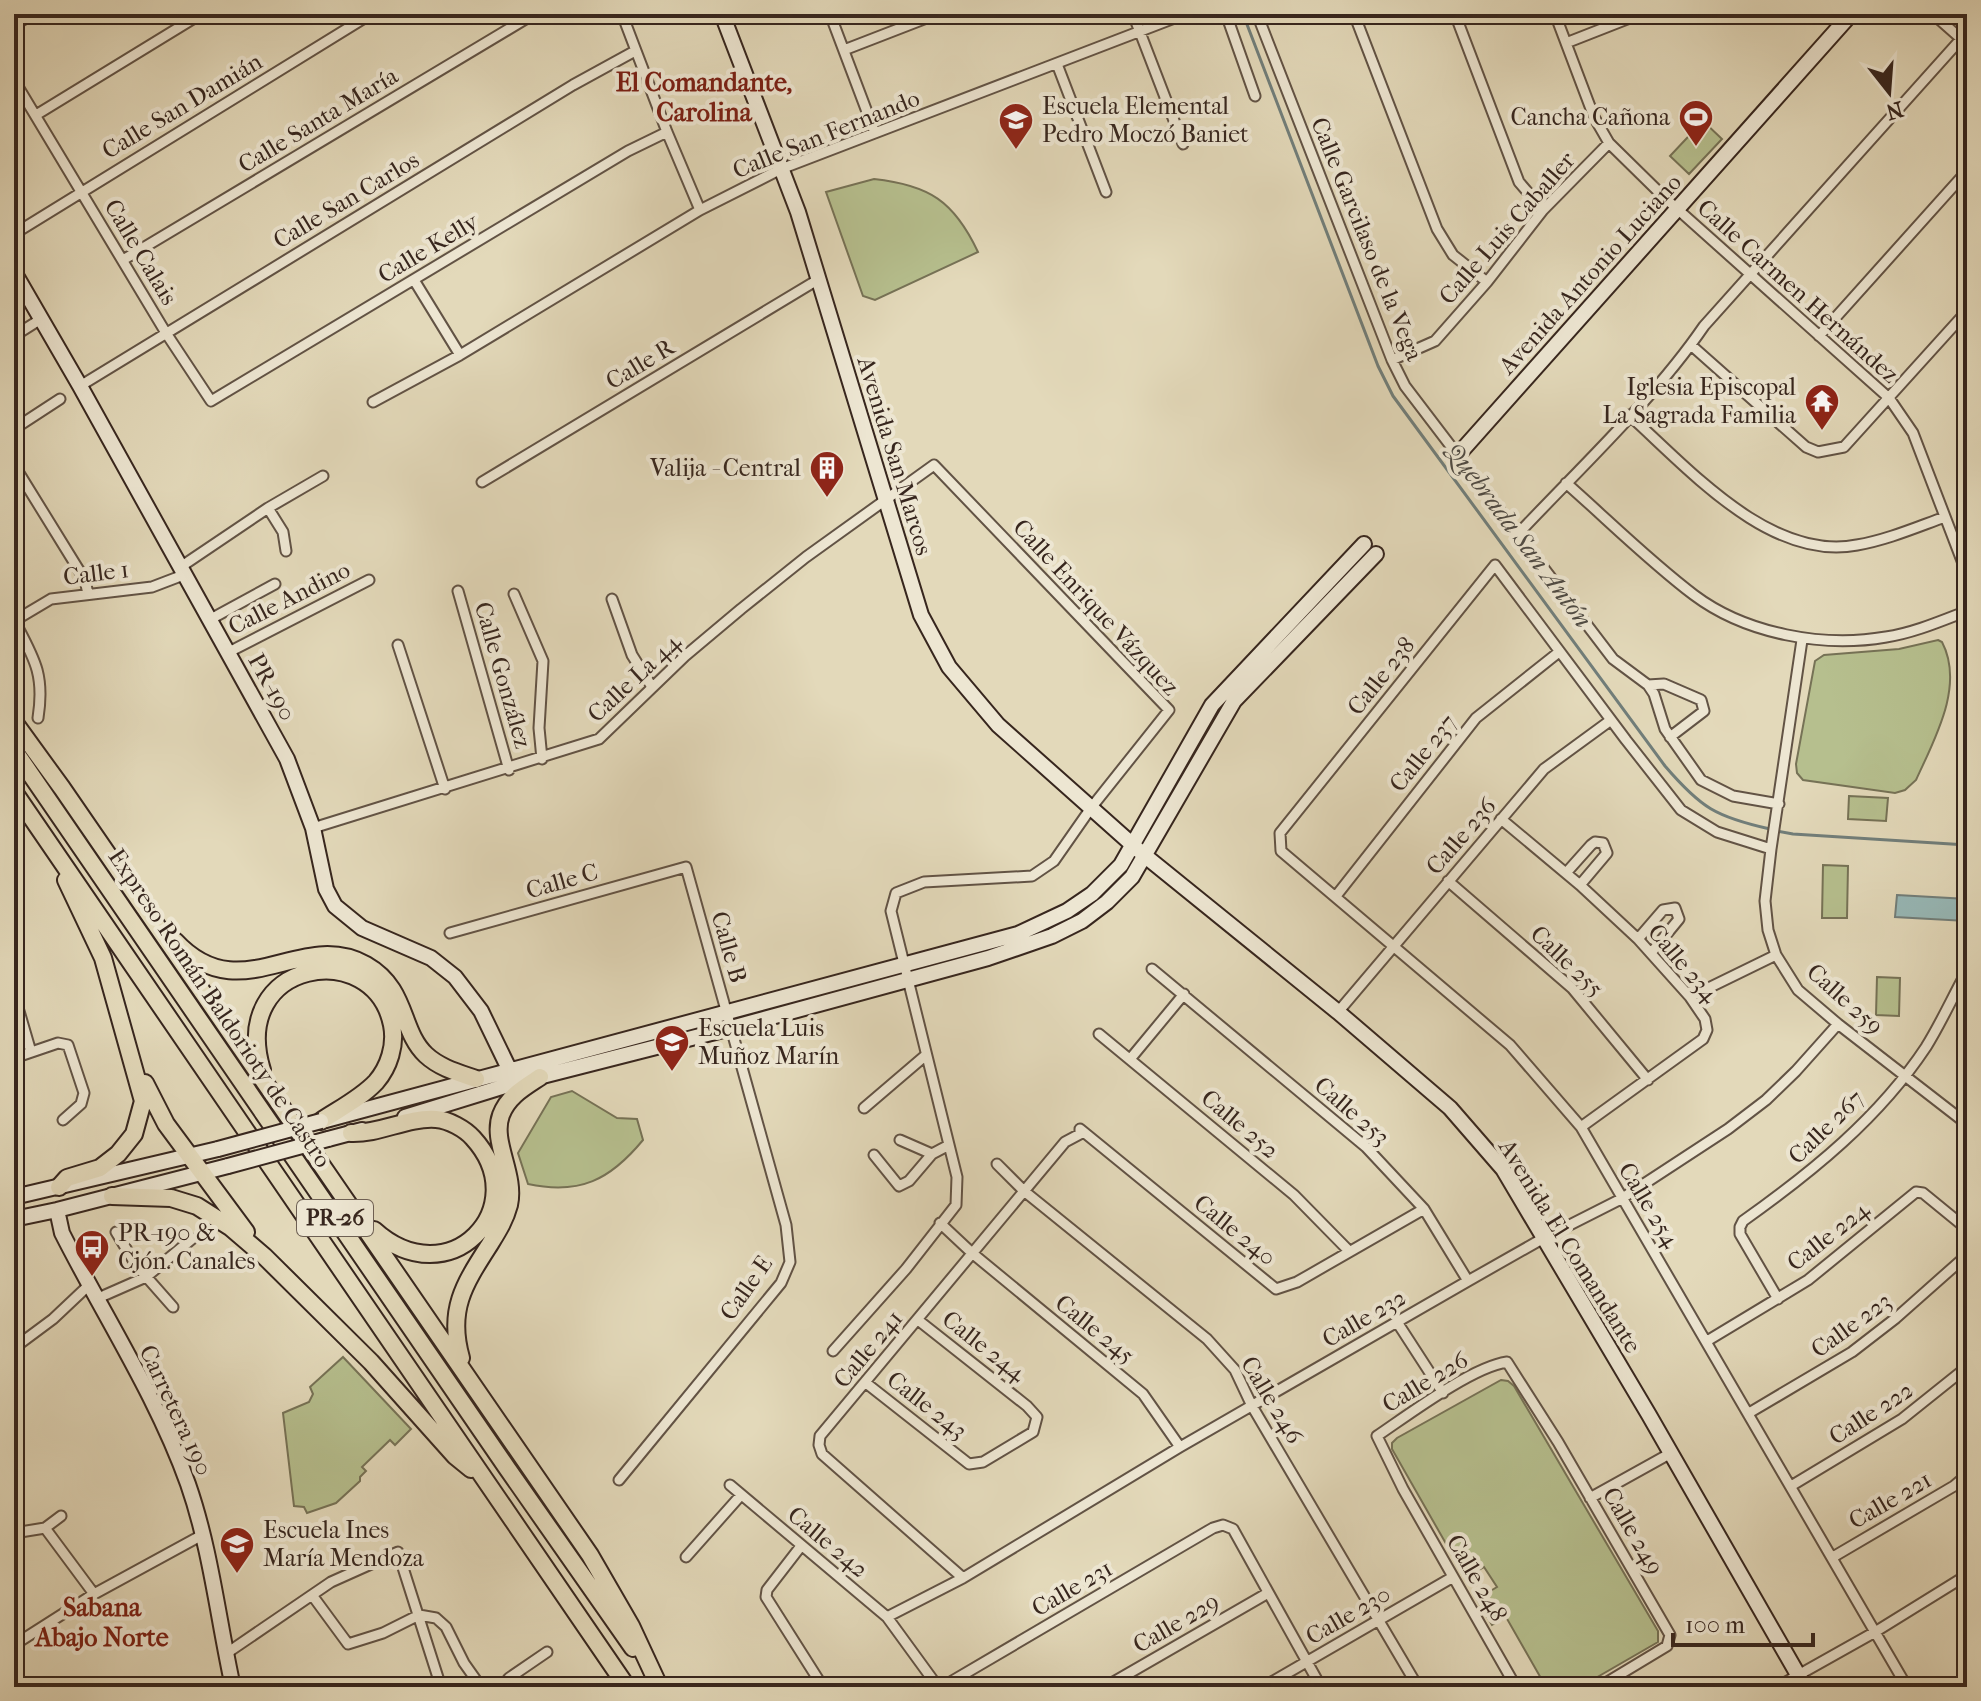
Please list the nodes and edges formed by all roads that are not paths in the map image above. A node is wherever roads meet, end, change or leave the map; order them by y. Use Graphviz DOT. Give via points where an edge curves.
graph roads {
  1 [pos="33,14"];
  2 [pos="201,14"];
  3 [pos="371,14"];
  4 [pos="534,14"];
  5 [pos="622,14"];
  6 [pos="722,14"];
  7 [pos="830,14"];
  8 [pos="1133,14"];
  9 [pos="1185,14"];
  10 [pos="1226,14"];
  11 [pos="1257,14"];
  12 [pos="1354,14"];
  13 [pos="1455,14"];
  14 [pos="1555,14"];
  15 [pos="1640,14"];
  16 [pos="1851,14"];
  17 [pos="1933,14"];
  18 [pos="933,15"];
  19 [pos="14,25"];
  20 [pos="1139,32"];
  21 [pos="1964,41"];
  22 [pos="1566,43"];
  23 [pos="844,50"];
  24 [pos="635,51"];
  25 [pos="1057,64"];
  26 [pos="14,80"];
  27 [pos="1255,96"];
  28 [pos="36,115"];
  29 [pos="667,132"];
  30 [pos="875,133"];
  31 [pos="1609,143"];
  32 [pos="1183,144"];
  33 [pos="781,169"];
  34 [pos="1967,171"];
  35 [pos="80,192"];
  36 [pos="1106,192"];
  37 [pos="1678,209"];
  38 [pos="700,210"];
  39 [pos="1543,210"];
  40 [pos="14,234"];
  41 [pos="123,260"];
  42 [pos="14,272"];
  43 [pos="1750,274"];
  44 [pos="819,279"];
  45 [pos="414,280"];
  46 [pos="1487,282"];
  47 [pos="1967,311"];
  48 [pos="41,319"];
  49 [pos="166,333"];
  50 [pos="14,336"];
  51 [pos="1819,336"];
  52 [pos="1691,345"];
  53 [pos="460,355"];
  54 [pos="1392,360"];
  55 [pos="80,386"];
  56 [pos="1889,398"];
  57 [pos="60,399"];
  58 [pos="211,401"];
  59 [pos="373,402"];
  60 [pos="1629,415"];
  61 [pos="14,429"];
  62 [pos="1457,456"];
  63 [pos="14,465"];
  64 [pos="934,465"];
  65 [pos="323,476"];
  66 [pos="482,482"];
  67 [pos="1566,483"];
  68 [pos="886,501"];
  69 [pos="268,508"];
  70 [pos="1945,517"];
  71 [pos="1517,535"];
  72 [pos="286,551"];
  73 [pos="184,570"];
  74 [pos="1967,574"];
  75 [pos="369,580"];
  76 [pos="275,584"];
  77 [pos="458,591"];
  78 [pos="88,594"];
  79 [pos="514,594"];
  80 [pos="612,599"];
  81 [pos="1967,611"];
  82 [pos="209,620"];
  83 [pos="14,621"];
  84 [pos="1802,640"];
  85 [pos="398,645"];
  86 [pos="1559,652"];
  87 [pos="227,653"];
  88 [pos="1648,685"];
  89 [pos="652,687"];
  90 [pos="38,718"];
  91 [pos="1611,720"];
  92 [pos="14,722"];
  93 [pos="1670,737"];
  94 [pos="14,750"];
  95 [pos="542,759"];
  96 [pos="509,770"];
  97 [pos="445,789"];
  98 [pos="14,792"];
  99 [pos="1779,804"];
  100 [pos="1091,808"];
  101 [pos="1292,819"];
  102 [pos="1501,819"];
  103 [pos="313,828"];
  104 [pos="1132,844"];
  105 [pos="1772,846"];
  106 [pos="56,852"];
  107 [pos="1144,855"];
  108 [pos="686,867"];
  109 [pos="1566,873"];
  110 [pos="1448,881"];
  111 [pos="1580,885"];
  112 [pos="1336,896"];
  113 [pos="148,914"];
  114 [pos="450,933"];
  115 [pos="1638,939"];
  116 [pos="1395,947"];
  117 [pos="1651,953"];
  118 [pos="1776,955"];
  119 [pos="904,963"];
  120 [pos="1152,969"];
  121 [pos="1967,971"];
  122 [pos="910,979"];
  123 [pos="14,994"];
  124 [pos="1184,994"];
  125 [pos="1690,997"];
  126 [pos="726,1010"];
  127 [pos="1338,1012"];
  128 [pos="1838,1024"];
  129 [pos="733,1033"];
  130 [pos="1099,1034"];
  131 [pos="31,1052"];
  132 [pos="926,1055"];
  133 [pos="14,1058"];
  134 [pos="1131,1058"];
  135 [pos="133,1061"];
  136 [pos="1904,1075"];
  137 [pos="512,1076"];
  138 [pos="540,1077"];
  139 [pos="476,1079"];
  140 [pos="1648,1080"];
  141 [pos="266,1083"];
  142 [pos="864,1108"];
  143 [pos="63,1120"];
  144 [pos="321,1121"];
  145 [pos="1967,1124"];
  146 [pos="1581,1127"];
  147 [pos="351,1133"];
  148 [pos="1080,1134"];
  149 [pos="900,1140"];
  150 [pos="949,1145"];
  151 [pos="932,1154"];
  152 [pos="190,1155"];
  153 [pos="874,1155"];
  154 [pos="997,1164"];
  155 [pos="203,1173"];
  156 [pos="59,1187"];
  157 [pos="1024,1191"];
  158 [pos="112,1196"];
  159 [pos="14,1197"];
  160 [pos="1621,1199"];
  161 [pos="352,1208"];
  162 [pos="1424,1209"];
  163 [pos="57,1210"];
  164 [pos="14,1219"];
  165 [pos="940,1223"];
  166 [pos="1967,1229"];
  167 [pos="116,1232"];
  168 [pos="192,1239"];
  169 [pos="1542,1239"];
  170 [pos="1349,1251"];
  171 [pos="972,1253"];
  172 [pos="1967,1255"];
  173 [pos="264,1256"];
  174 [pos="146,1277"];
  175 [pos="1468,1281"];
  176 [pos="92,1292"];
  177 [pos="1778,1299"];
  178 [pos="173,1307"];
  179 [pos="918,1320"];
  180 [pos="1397,1322"];
  181 [pos="1707,1341"];
  182 [pos="14,1348"];
  183 [pos="833,1351"];
  184 [pos="1967,1367"];
  185 [pos="465,1371"];
  186 [pos="866,1383"];
  187 [pos="1443,1393"];
  188 [pos="1252,1406"];
  189 [pos="1749,1413"];
  190 [pos="1558,1442"];
  191 [pos="1180,1447"];
  192 [pos="1671,1453"];
  193 [pos="963,1459"];
  194 [pos="1967,1475"];
  195 [pos="619,1480"];
  196 [pos="487,1483"];
  197 [pos="730,1485"];
  198 [pos="1791,1486"];
  199 [pos="1403,1489"];
  200 [pos="741,1495"];
  201 [pos="1590,1498"];
  202 [pos="61,1516"];
  203 [pos="45,1528"];
  204 [pos="14,1533"];
  205 [pos="204,1534"];
  206 [pos="801,1546"];
  207 [pos="686,1557"];
  208 [pos="1833,1557"];
  209 [pos="1967,1575"];
  210 [pos="1453,1577"];
  211 [pos="963,1578"];
  212 [pos="1268,1593"];
  213 [pos="94,1594"];
  214 [pos="312,1595"];
  215 [pos="419,1615"];
  216 [pos="887,1617"];
  217 [pos="1378,1620"];
  218 [pos="1875,1632"];
  219 [pos="14,1645"];
  220 [pos="547,1652"];
  221 [pos="227,1653"];
  222 [pos="1307,1662"];
  223 [pos="1802,1681"];
  224 [pos="228,1685"];
  225 [pos="659,1685"];
  226 [pos="1606,1685"];
  227 [pos="441,1687"];
  228 [pos="481,1687"];
  229 [pos="502,1687"];
  230 [pos="627,1687"];
  231 [pos="823,1687"];
  232 [pos="940,1687"];
  233 [pos="1105,1687"];
  234 [pos="1263,1687"];
  235 [pos="1321,1687"];
  236 [pos="1418,1687"];
  237 [pos="1516,1687"];
  238 [pos="1777,1687"];
  239 [pos="1907,1687"];
  1 -- 19 [label="street"];
  2 -- 28 [label="street"];
  3 -- 35 [label="street, Calle San Damián"];
  4 -- 41 [label="street, Calle Santa María"];
  5 -- 24 [label="street"];
  6 -- 33 [label="street, Avenida San Marcos"];
  7 -- 23 [label="street"];
  8 -- 20 [label="street"];
  9 -- 20 [label="street, Calle San Fernando"];
  10 -- 27 [label="street"];
  11 -- 54 [label="street, Calle Garcilaso de la Vega"];
  12 -- 46 [label="street" via="1437,229 1453,255"];
  13 -- 39 [label="street" via="1519,182"];
  14 -- 22 [label="street, Calle Carmen Hernández"];
  15 -- 22 [label="street"];
  16 -- 37 [label="street, Avenida Antonio Luciano"];
  17 -- 21 [label="street"];
  18 -- 23 [label="street"];
  20 -- 25 [label="street, Calle San Fernando"];
  20 -- 32 [label="street"];
  21 -- 43 [label="street"];
  22 -- 31 [label="street, Calle Carmen Hernández"];
  23 -- 30 [label="street"];
  24 -- 29 [label="street"];
  24 -- 49 [label="street, Calle San Carlos"];
  25 -- 30 [label="street, Calle San Fernando"];
  25 -- 36 [label="street"];
  26 -- 28 [label="street, Calle Calais"];
  28 -- 35 [label="street, Calle Calais"];
  29 -- 38 [label="street"];
  29 -- 45 [label="street, Calle Kelly"];
  30 -- 33 [label="street, Calle San Fernando"];
  31 -- 37 [label="street, Calle Carmen Hernández"];
  31 -- 39 [label="street, Calle Luis Caballer"];
  33 -- 38 [label="street, Calle San Fernando"];
  33 -- 44 [label="street, Avenida San Marcos"];
  34 -- 51 [label="street"];
  35 -- 40 [label="street, Calle San Damián"];
  35 -- 41 [label="street, Calle Calais"];
  37 -- 43 [label="street, Calle Carmen Hernández"];
  37 -- 62 [label="street, Avenida Antonio Luciano"];
  38 -- 53 [label="street, Calle San Fernando"];
  39 -- 46 [label="street, Calle Luis Caballer"];
  41 -- 49 [label="street, Calle Calais"];
  42 -- 48 [label="street, PR-190 / PR-190"];
  43 -- 51 [label="street, Calle Carmen Hernández"];
  43 -- 52 [label="street"];
  44 -- 66 [label="street, Calle R"];
  44 -- 68 [label="street, Avenida San Marcos"];
  45 -- 53 [label="street"];
  45 -- 58 [label="street, Calle Kelly"];
  46 -- 54 [label="street, Calle Luis Caballer" via="1435,341"];
  47 -- 56 [label="street"];
  48 -- 50 [label="street"];
  48 -- 55 [label="street, PR-190 / PR-190"];
  49 -- 55 [label="street, Calle San Carlos"];
  49 -- 58 [label="street, Calle Calais"];
  51 -- 56 [label="street, Calle Carmen Hernández"];
  52 -- 56 [label="street" via="1818,452 1844,447"];
  52 -- 60 [label="street"];
  53 -- 59 [label="street, Calle San Fernando"];
  54 -- 62 [label="street, Calle Garcilaso de la Vega"];
  55 -- 73 [label="street, PR-190 / PR-190"];
  56 -- 70 [label="street, Calle Carmen Hernández" via="1913,433"];
  57 -- 61 [label="street"];
  60 -- 67 [label="street"];
  60 -- 70 [label="street" via="1733,508 1765,529 1815,545 1856,546"];
  62 -- 71 [label="street, Calle Garcilaso de la Vega"];
  63 -- 78 [label="street" via="85,580"];
  64 -- 68 [label="street, Calle La 44"];
  64 -- 100 [label="street, Calle Enrique Vázquez" via="1169,710"];
  65 -- 69 [label="street, Calle 1"];
  67 -- 71 [label="street"];
  67 -- 84 [label="street" via="1696,597 1738,619"];
  68 -- 89 [label="street, Calle La 44" via="806,557"];
  68 -- 100 [label="street, Avenida San Marcos" via="921,615 949,667 998,725"];
  69 -- 72 [label="street" via="283,532"];
  69 -- 73 [label="street, Calle 1"];
  70 -- 74 [label="street, Calle Carmen Hernández"];
  71 -- 88 [label="street, Calle Garcilaso de la Vega" via="1613,659"];
  73 -- 78 [label="street, Calle 1" via="152,587"];
  73 -- 82 [label="street, PR-190 / PR-190"];
  75 -- 87 [label="street, Calle Andino"];
  76 -- 82 [label="street"];
  77 -- 96 [label="street, Calle González"];
  78 -- 83 [label="street, Calle 1" via="51,599"];
  79 -- 95 [label="street" via="543,661"];
  80 -- 89 [label="street" via="632,655"];
  81 -- 84 [label="street" via="1887,637"];
  82 -- 87 [label="street, PR-190 / PR-190"];
  83 -- 90 [label="street" via="38,665"];
  84 -- 99 [label="street, Calle 259"];
  85 -- 97 [label="street"];
  86 -- 91 [label="street"];
  86 -- 101 [label="street, Calle 238" via="1495,565"];
  86 -- 112 [label="street, Calle 237" via="1476,718"];
  87 -- 103 [label="street, PR-190 / PR-190" via="287,759"];
  88 -- 93 [label="street"];
  88 -- 93 [label="street, Calle Garcilaso de la Vega" via="1664,684 1704,705 1699,716"];
  89 -- 95 [label="street, Calle La 44" via="599,739"];
  91 -- 102 [label="street, Calle 236" via="1544,769"];
  91 -- 105 [label="street" via="1681,810 1717,832"];
  92 -- 113 [label="highway"];
  93 -- 99 [label="street" via="1709,785 1733,796"];
  94 -- 225 [label="highway, Expreso Román Baldorioty de Castro / PR-26"];
  95 -- 96 [label="street, Calle La 44"];
  96 -- 97 [label="street, Calle La 44"];
  97 -- 103 [label="street, Calle La 44"];
  98 -- 106 [label="highway, Expreso Román Baldorioty de Castro / PR-26"];
  99 -- 105 [label="street, Calle 259"];
  100 -- 104 [label="street, Avenida San Marcos"];
  100 -- 119 [label="street, Calle Enrique Vázquez" via="1054,861 1032,876 924,882 896,893 891,911"];
  101 -- 112 [label="street, Calle 254" via="1280,833 1281,851"];
  102 -- 109 [label="street, Calle 234"];
  102 -- 110 [label="street, Calle 236"];
  103 -- 137 [label="street, PR-190 / PR-190" via="326,889 335,906 362,928 431,958 455,977 481,1011"];
  104 -- 107 [label="street, Avenida El Comandante"];
  104 -- 107 [label="street" via="1212,705 1370,549 1234,701"];
  104 -- 119 [label="street" via="1121,865 1067,911 1018,934"];
  105 -- 118 [label="street, Calle 259" via="1766,915"];
  106 -- 135 [label="highway" via="103,958"];
  106 -- 196 [label="highway, Expreso Román Baldorioty de Castro / PR-26"];
  107 -- 122 [label="street" via="1132,877 1082,921 1029,945"];
  107 -- 127 [label="street, Avenida El Comandante"];
  108 -- 114 [label="street, Calle C"];
  108 -- 126 [label="street, Calle B"];
  109 -- 111 [label="street, Calle 234"];
  109 -- 111 [label="street" via="1591,845 1603,843 1607,853"];
  110 -- 116 [label="street, Calle 236"];
  110 -- 140 [label="street, Calle 255" via="1572,988"];
  111 -- 115 [label="street, Calle 234"];
  112 -- 116 [label="street, Calle 254"];
  113 -- 139 [label="highway" via="181,948 221,969 247,972 329,954 367,966 399,999 427,1056"];
  113 -- 141 [label="highway"];
  115 -- 117 [label="street, Calle 234"];
  115 -- 117 [label="street" via="1663,910 1675,908 1679,919"];
  116 -- 127 [label="street, Calle 236"];
  116 -- 146 [label="street, Calle 254" via="1510,1045"];
  117 -- 125 [label="street, Calle 234"];
  118 -- 125 [label="street"];
  118 -- 128 [label="street, Calle 259" via="1798,990"];
  119 -- 122 [label="street"];
  119 -- 126 [label="street"];
  120 -- 124 [label="street"];
  121 -- 136 [label="street, Calle 267" via="1926,1047"];
  122 -- 129 [label="street"];
  122 -- 132 [label="street"];
  123 -- 131 [label="street"];
  124 -- 134 [label="street"];
  124 -- 162 [label="street, Calle 253" via="1366,1147"];
  125 -- 140 [label="street, Calle 234" via="1705,1019 1703,1039"];
  126 -- 129 [label="street, Calle B"];
  126 -- 137 [label="street"];
  127 -- 169 [label="street, Avenida El Comandante" via="1450,1108 1503,1169"];
  128 -- 136 [label="street, Calle 259"];
  128 -- 160 [label="street, Calle 232" via="1766,1100"];
  129 -- 138 [label="street"];
  129 -- 195 [label="street, Calle E" via="789,1238 790,1262 781,1283"];
  130 -- 134 [label="street, Calle 252"];
  131 -- 133 [label="street"];
  131 -- 143 [label="street" via="58,1043 68,1045 72,1053 84,1093 81,1104"];
  132 -- 142 [label="street"];
  132 -- 150 [label="street"];
  134 -- 170 [label="street, Calle 252" via="1294,1195"];
  135 -- 152 [label="highway" via="166,1124"];
  135 -- 156 [label="highway" via="143,1101 134,1134 100,1168 67,1178"];
  136 -- 145 [label="street, Calle 259"];
  136 -- 177 [label="street, Calle 267" via="1841,1145 1743,1221 1740,1234"];
  137 -- 138 [label="street"];
  137 -- 139 [label="street"];
  137 -- 147 [label="street"];
  138 -- 185 [label="highway" via="512,1097 499,1123 511,1195 502,1225 458,1303 457,1342"];
  139 -- 144 [label="street"];
  140 -- 146 [label="street, Calle 234"];
  141 -- 144 [label="highway" via="255,1041 262,1011 273,994 306,972 323,970 367,985 390,1016 393,1041 387,1063 374,1084"];
  141 -- 161 [label="highway"];
  144 -- 152 [label="street, bridge"];
  146 -- 160 [label="street, Calle 254"];
  147 -- 155 [label="street, bridge"];
  147 -- 161 [label="highway" via="435,1119 446,1122 479,1145 494,1184 491,1210 479,1232 457,1248 434,1255 398,1248"];
  148 -- 157 [label="street, Calle 241" via="1065,1142"];
  148 -- 170 [label="street, Calle 240" via="1080,1129 1276,1289"];
  149 -- 151 [label="street"];
  150 -- 151 [label="street"];
  150 -- 165 [label="street" via="957,1177 956,1205"];
  151 -- 153 [label="street" via="899,1186"];
  152 -- 155 [label="highway"];
  152 -- 156 [label="street"];
  154 -- 157 [label="street, Calle 246"];
  155 -- 158 [label="street"];
  155 -- 173 [label="highway"];
  156 -- 159 [label="street"];
  157 -- 171 [label="street, Calle 241"];
  157 -- 188 [label="street, Calle 246" via="1207,1339 1235,1370"];
  158 -- 163 [label="street"];
  158 -- 173 [label="highway" via="171,1198 197,1206"];
  160 -- 169 [label="street, Calle 232"];
  160 -- 181 [label="street, Calle 254"];
  161 -- 185 [label="highway"];
  162 -- 170 [label="street, Calle 240"];
  162 -- 175 [label="street, Calle 253"];
  163 -- 164 [label="street"];
  163 -- 176 [label="street, Carretera 190" via="62,1233"];
  165 -- 171 [label="street, Calle 245"];
  165 -- 183 [label="street"];
  166 -- 177 [label="street, Calle 224" via="1916,1192"];
  167 -- 174 [label="street"];
  168 -- 174 [label="street"];
  169 -- 175 [label="street, Calle 232"];
  169 -- 192 [label="street, Avenida El Comandante"];
  171 -- 179 [label="street, Calle 241"];
  171 -- 191 [label="street, Calle 245" via="1143,1394"];
  172 -- 189 [label="street, Calle 223" via="1852,1352"];
  173 -- 196 [label="highway"];
  174 -- 176 [label="street"];
  174 -- 178 [label="street"];
  175 -- 180 [label="street, Calle 232"];
  176 -- 182 [label="street"];
  176 -- 205 [label="street, Carretera 190" via="175,1450"];
  177 -- 181 [label="street, Calle 224"];
  179 -- 186 [label="street, Calle 241"];
  179 -- 193 [label="street, Calle 244" via="1037,1417 1033,1432 983,1462 969,1464"];
  180 -- 187 [label="street"];
  180 -- 188 [label="street, Calle 232"];
  181 -- 189 [label="street, Calle 254"];
  184 -- 198 [label="street, Calle 222" via="1902,1419"];
  185 -- 225 [label="highway" via="590,1555"];
  186 -- 193 [label="street, Calle 243"];
  186 -- 211 [label="street, Calle 241" via="820,1436 822,1454"];
  187 -- 190 [label="street, Calle 226" via="1507,1362"];
  187 -- 199 [label="street, Calle 226" via="1377,1436"];
  188 -- 191 [label="street, Calle 232"];
  188 -- 217 [label="street, Calle 246"];
  189 -- 198 [label="street, Calle 254"];
  190 -- 201 [label="street, Calle 249"];
  191 -- 211 [label="street, Calle 232"];
  192 -- 201 [label="street"];
  192 -- 223 [label="street, Avenida El Comandante"];
  194 -- 208 [label="street, Calle 221"];
  196 -- 230 [label="highway, Expreso Román Baldorioty de Castro / PR-26"];
  197 -- 200 [label="street, Calle 242"];
  198 -- 208 [label="street, Calle 254"];
  199 -- 210 [label="street, Calle 248"];
  200 -- 206 [label="street, Calle 242"];
  200 -- 207 [label="street"];
  201 -- 226 [label="street, Calle 249" via="1670,1635 1667,1646"];
  202 -- 203 [label="street"];
  203 -- 204 [label="street"];
  203 -- 213 [label="street"];
  205 -- 213 [label="street"];
  205 -- 221 [label="street, Carretera 190"];
  206 -- 216 [label="street, Calle 242"];
  206 -- 231 [label="street" via="766,1597"];
  208 -- 218 [label="street, Calle 254"];
  209 -- 218 [label="street"];
  210 -- 217 [label="street, Calle 230"];
  210 -- 237 [label="street, Calle 248"];
  211 -- 216 [label="street, Calle 232"];
  212 -- 222 [label="street"];
  212 -- 232 [label="street, Calle 231" via="1233,1529 1223,1525"];
  212 -- 233 [label="street, Calle 229"];
  213 -- 219 [label="street"];
  214 -- 215 [label="street" via="348,1644"];
  214 -- 215 [label="street" via="398,1552"];
  214 -- 221 [label="street"];
  215 -- 227 [label="street"];
  215 -- 228 [label="street" via="436,1618 446,1627"];
  216 -- 232 [label="street, Calle 242"];
  217 -- 222 [label="street, Calle 230"];
  217 -- 236 [label="street, Calle 246"];
  218 -- 223 [label="street"];
  218 -- 239 [label="street, Calle 254"];
  220 -- 229 [label="street"];
  221 -- 224 [label="street, Carretera 190"];
  222 -- 234 [label="street, Calle 230"];
  222 -- 235 [label="street"];
  223 -- 238 [label="street"];
}
